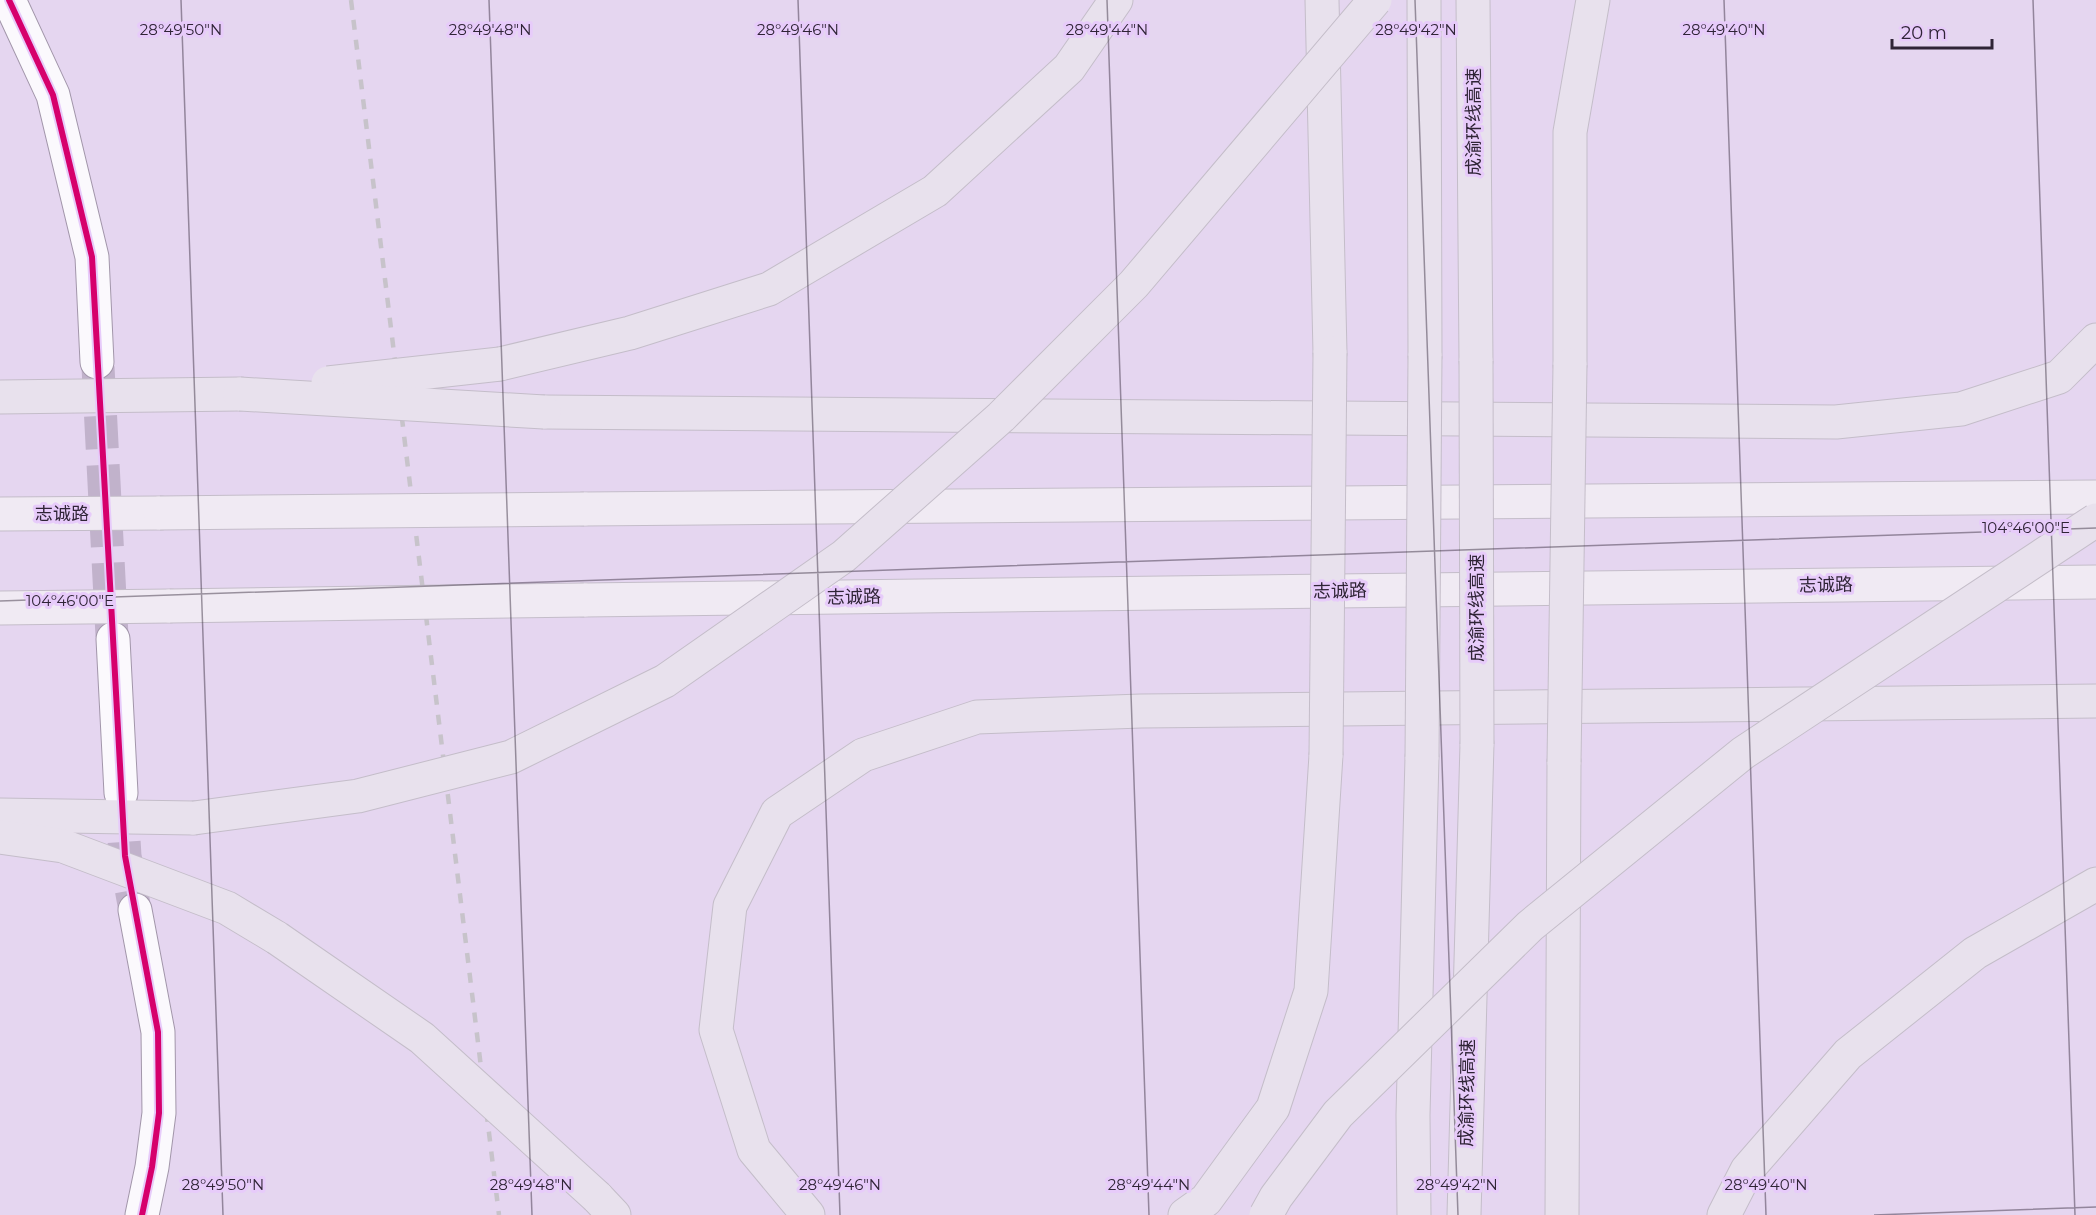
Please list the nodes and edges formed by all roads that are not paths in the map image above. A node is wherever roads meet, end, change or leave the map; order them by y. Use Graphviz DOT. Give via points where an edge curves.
graph roads {
  1 [pos="9,0"];
  2 [pos="1116,0"];
  3 [pos="1322,0"];
  4 [pos="1374,0"];
  5 [pos="1424,0"];
  6 [pos="1473,0"];
  7 [pos="1593,0"];
  8 [pos="2096,340"];
  9 [pos="98,362"];
  10 [pos="240,394"];
  11 [pos="0,397"];
  12 [pos="2096,497"];
  13 [pos="0,514"];
  14 [pos="2096,520"];
  15 [pos="2096,582"];
  16 [pos="0,608"];
  17 [pos="113,639"];
  18 [pos="2096,701"];
  19 [pos="121,793"];
  20 [pos="0,815"];
  21 [pos="0,837"];
  22 [pos="2096,884"];
  23 [pos="135,910"];
  24 [pos="606,1206"];
  25 [pos="142,1215"];
  26 [pos="808,1215"];
  27 [pos="1185,1215"];
  28 [pos="1266,1215"];
  29 [pos="1413,1215"];
  30 [pos="1464,1215"];
  31 [pos="1562,1215"];
  32 [pos="1724,1215"];
  1 -- 9 [label="street" via="52,95 67,153 92,257"];
  2 -- 10 [label="highway, bridge" via="1070,68 935,191 769,289 630,333 500,364"];
  3 -- 27 [label="highway, bridge" via="1330,353 1326,754 1311,991 1273,1108 1206,1200"];
  4 -- 20 [label="highway, bridge" via="1134,284 1000,417 844,556 665,681 511,757 358,796 194,818"];
  5 -- 29 [label="highway, bridge" via="1422,757"];
  6 -- 30 [label="highway, 成渝环线高速, bridge" via="1477,744"];
  7 -- 31 [label="highway, bridge" via="1570,132"];
  8 -- 10 [label="highway, bridge" via="2059,377 1962,410 1836,422 544,412"];
  10 -- 11 [label="highway"];
  12 -- 13 [label="main road, 志诚路, bridge"];
  14 -- 28 [label="highway, bridge" via="1743,753 1530,926 1338,1114"];
  15 -- 16 [label="main road, 志诚路, bridge"];
  17 -- 19 [label="street"];
  18 -- 26 [label="highway" via="1141,711 977,717 863,755 777,813 730,906 716,1030 754,1150"];
  21 -- 24 [label="highway, bridge" via="63,846 226,908 277,938 422,1038"];
  22 -- 32 [label="highway" via="1975,952 1848,1054 1748,1170"];
  23 -- 25 [label="street" via="158,1032 159,1113"];
}
